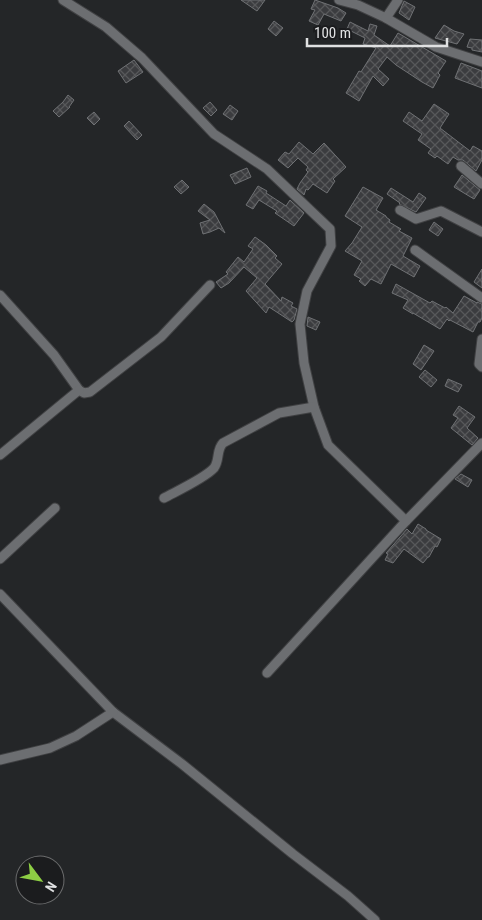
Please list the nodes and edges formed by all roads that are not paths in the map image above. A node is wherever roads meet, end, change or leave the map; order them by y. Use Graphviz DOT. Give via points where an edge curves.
graph roads {
  1 [pos="63,0"];
  2 [pos="339,0"];
  3 [pos="398,0"];
  4 [pos="359,2"];
  5 [pos="386,18"];
  6 [pos="482,62"];
  7 [pos="461,166"];
  8 [pos="482,184"];
  9 [pos="400,210"];
  10 [pos="482,232"];
  11 [pos="414,250"];
  12 [pos="210,285"];
  13 [pos="0,295"];
  14 [pos="482,298"];
  15 [pos="482,339"];
  16 [pos="482,367"];
  17 [pos="80,390"];
  18 [pos="314,407"];
  19 [pos="482,443"];
  20 [pos="0,455"];
  21 [pos="164,498"];
  22 [pos="55,508"];
  23 [pos="406,521"];
  24 [pos="0,559"];
  25 [pos="0,594"];
  26 [pos="268,674"];
  27 [pos="113,712"];
  28 [pos="0,760"];
  29 [pos="375,920"];
  1 -- 18 [label="street" via="106,27 142,58 214,134 267,169 330,229 331,246 307,290 300,324 304,363"];
  2 -- 4 [label="street"];
  3 -- 5 [label="street"];
  4 -- 5 [label="street"];
  5 -- 6 [label="street" via="436,46"];
  7 -- 8 [label="street"];
  9 -- 10 [label="street" via="416,219 441,211"];
  11 -- 14 [label="street"];
  12 -- 17 [label="street" via="161,337 90,392"];
  13 -- 17 [label="street" via="54,355"];
  15 -- 16 [label="street" via="479,364"];
  17 -- 20 [label="street"];
  18 -- 21 [label="street" via="279,413 223,443 218,461 208,473"];
  18 -- 23 [label="street" via="328,445"];
  19 -- 23 [label="street"];
  22 -- 24 [label="street"];
  23 -- 26 [label="street"];
  25 -- 27 [label="street"];
  27 -- 28 [label="street" via="50,748"];
  27 -- 29 [label="street"];
}
